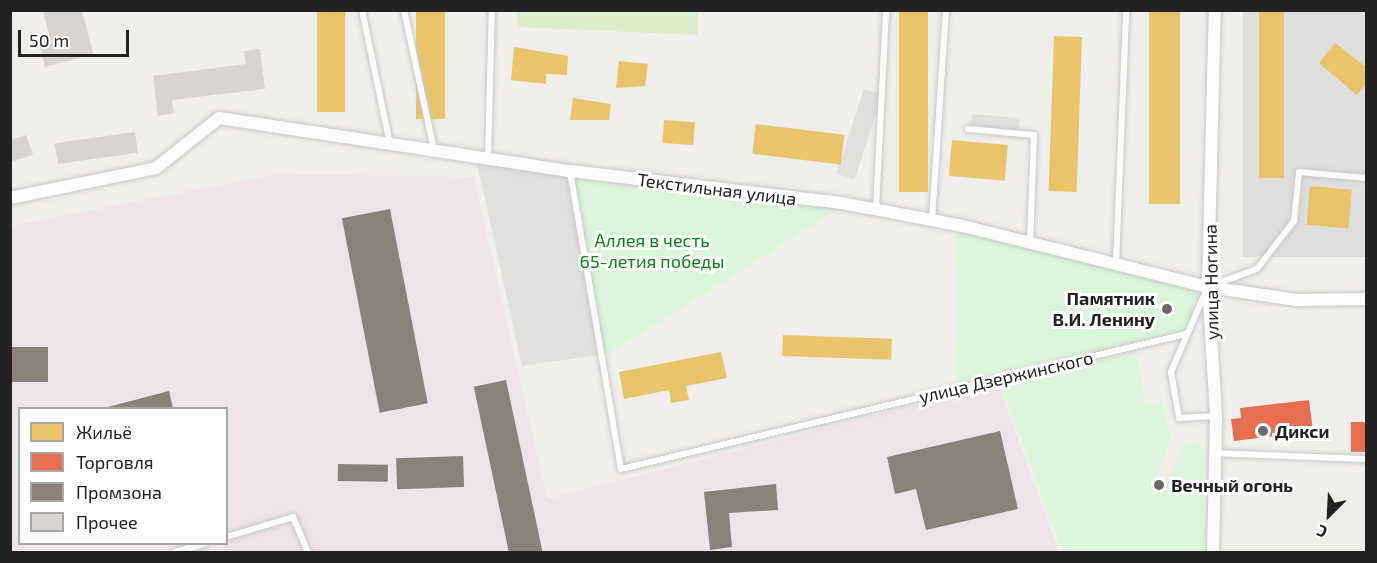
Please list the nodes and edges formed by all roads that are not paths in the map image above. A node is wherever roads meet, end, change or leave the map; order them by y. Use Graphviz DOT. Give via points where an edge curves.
graph roads {
  1 [pos="362,10"];
  2 [pos="404,10"];
  3 [pos="492,10"];
  4 [pos="886,10"];
  5 [pos="946,10"];
  6 [pos="1126,10"];
  7 [pos="1215,10"];
  8 [pos="968,129"];
  9 [pos="390,144"];
  10 [pos="434,151"];
  11 [pos="488,159"];
  12 [pos="570,171"];
  13 [pos="1366,178"];
  14 [pos="10,198"];
  15 [pos="876,210"];
  16 [pos="932,220"];
  17 [pos="1030,242"];
  18 [pos="1116,264"];
  19 [pos="1208,287"];
  20 [pos="1366,299"];
  21 [pos="1186,334"];
  22 [pos="1216,416"];
  23 [pos="1216,453"];
  24 [pos="1366,459"];
  25 [pos="228,536"];
  26 [pos="198,545"];
  27 [pos="175,552"];
  28 [pos="308,552"];
  29 [pos="1214,552"];
  1 -- 9 [label="lane"];
  2 -- 10 [label="lane"];
  3 -- 11 [label="lane"];
  4 -- 15 [label="lane"];
  5 -- 16 [label="lane"];
  6 -- 18 [label="lane"];
  7 -- 19 [label="street, улица Ногина"];
  8 -- 17 [label="lane" via="1034,135"];
  9 -- 10 [label="street, Текстильная улица"];
  9 -- 14 [label="street, Текстильная улица" via="219,118 156,168"];
  10 -- 11 [label="street, Текстильная улица"];
  11 -- 12 [label="street, Текстильная улица"];
  12 -- 15 [label="street, Текстильная улица"];
  12 -- 21 [label="lane, улица Дзержинского" via="621,469"];
  13 -- 19 [label="lane" via="1299,172 1294,221 1257,269"];
  15 -- 16 [label="street, Текстильная улица"];
  16 -- 17 [label="street, Текстильная улица"];
  17 -- 18 [label="street, Текстильная улица"];
  18 -- 19 [label="street, Текстильная улица"];
  19 -- 20 [label="street" via="1297,300"];
  19 -- 21 [label="lane"];
  19 -- 22 [label="street, улица Ногина"];
  21 -- 22 [label="lane" via="1171,372 1179,418"];
  22 -- 23 [label="street, улица Ногина"];
  23 -- 24 [label="lane"];
  23 -- 29 [label="street, улица Ногина"];
  25 -- 28 [label="lane" via="293,517"];
  26 -- 27 [label="lane"];
}
